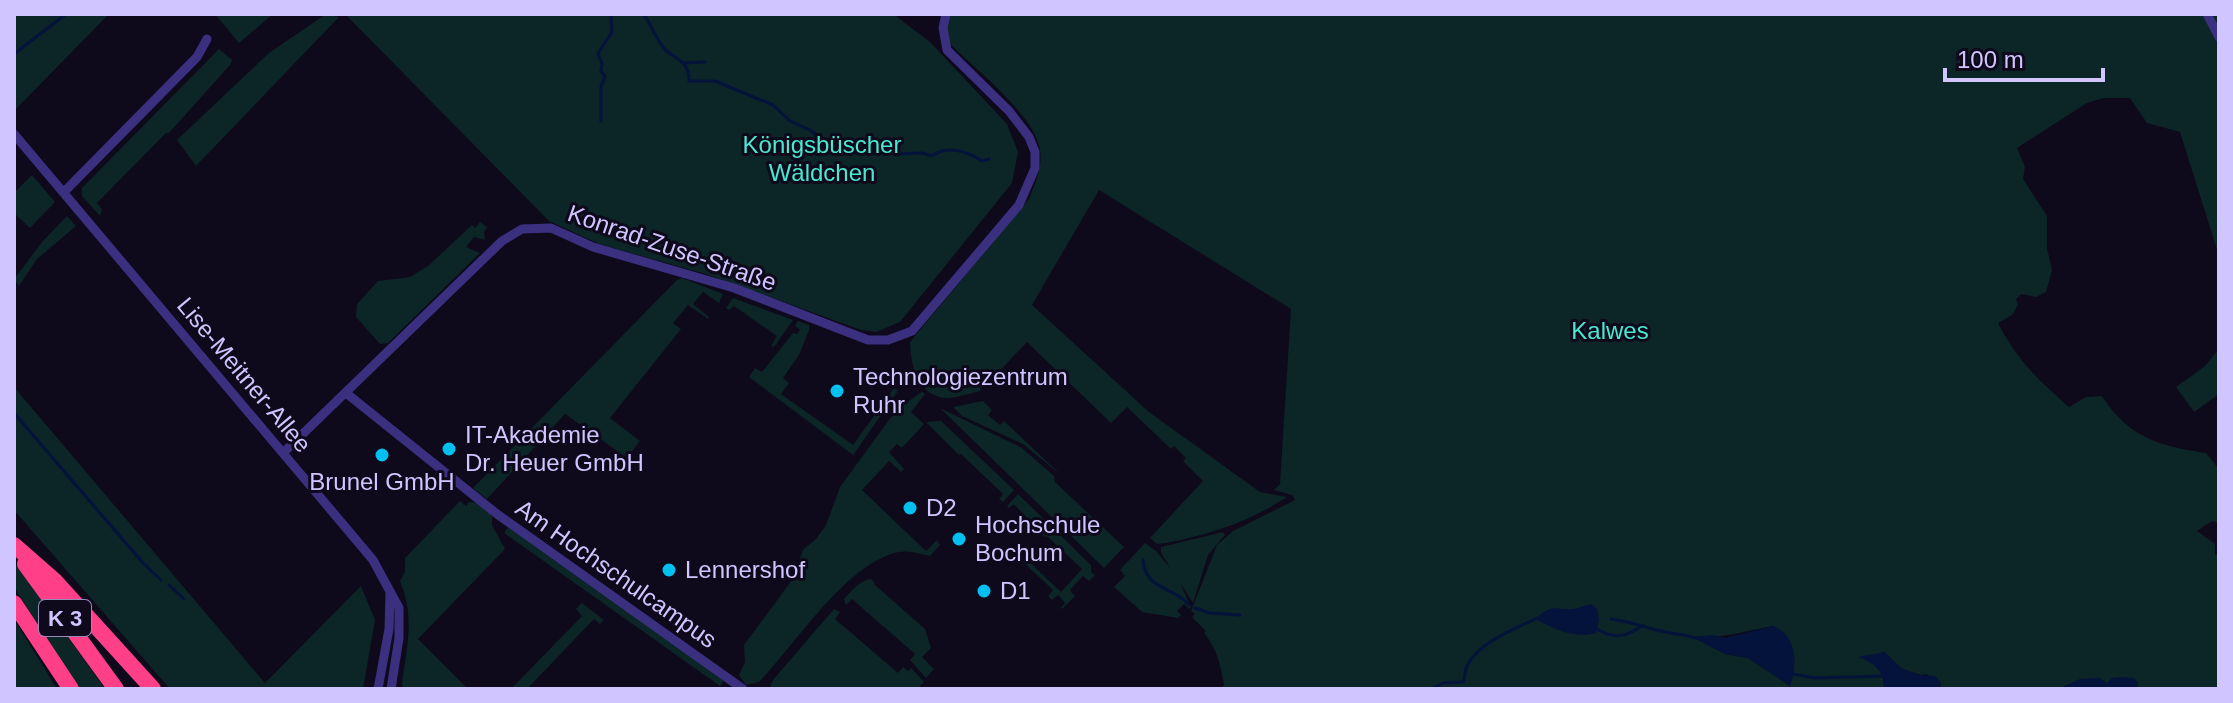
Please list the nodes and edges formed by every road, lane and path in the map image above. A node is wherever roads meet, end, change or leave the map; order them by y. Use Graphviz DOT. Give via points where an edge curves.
graph roads {
  1 [pos="946,14"];
  2 [pos="2207,14"];
  3 [pos="2219,37"];
  4 [pos="207,39"];
  5 [pos="14,134"];
  6 [pos="64,192"];
  7 [pos="346,393"];
  8 [pos="283,453"];
  9 [pos="14,547"];
  10 [pos="389,586"];
  11 [pos="14,603"];
  12 [pos="71,689"];
  13 [pos="116,689"];
  14 [pos="153,689"];
  15 [pos="378,689"];
  16 [pos="391,689"];
  17 [pos="743,689"];
  1 -- 7 [label="street, Konrad-Zuse-Straße" via="947,50 1029,137 1035,168 1019,205 912,331 888,340 868,340 734,288 593,247 551,228 532,227 502,241"];
  2 -- 3 [label="street"];
  4 -- 6 [label="street" via="197,57"];
  5 -- 6 [label="street, Lise-Meitner-Allee"];
  6 -- 8 [label="street, Lise-Meitner-Allee"];
  7 -- 8 [label="street, Konrad-Zuse-Straße"];
  7 -- 17 [label="street, Am Hochschulcampus" via="497,514"];
  8 -- 10 [label="street, Lise-Meitner-Allee"];
  9 -- 13 [label="highway, K 3"];
  9 -- 14 [label="highway" via="54,580"];
  10 -- 15 [label="street" via="389,629"];
  10 -- 16 [label="street, Lise-Meitner-Allee" via="400,623"];
  11 -- 12 [label="highway, K 3"];
}
